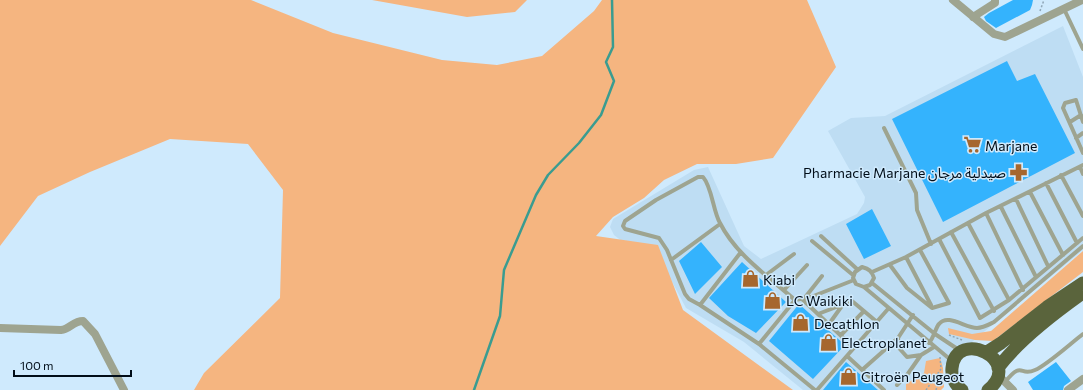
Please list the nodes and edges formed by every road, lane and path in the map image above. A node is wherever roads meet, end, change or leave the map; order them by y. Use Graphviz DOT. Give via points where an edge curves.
graph roads {
  1 [pos="953,0"];
  2 [pos="995,0"];
  3 [pos="1044,0"];
  4 [pos="1066,0"];
  5 [pos="1082,0"];
  6 [pos="1064,9"];
  7 [pos="973,17"];
  8 [pos="1042,20"];
  9 [pos="1083,48"];
  10 [pos="1081,115"];
  11 [pos="1070,122"];
  12 [pos="1083,122"];
  13 [pos="884,128"];
  14 [pos="1083,133"];
  15 [pos="1076,138"];
  16 [pos="1083,153"];
  17 [pos="1081,166"];
  18 [pos="1083,174"];
  19 [pos="1062,175"];
  20 [pos="1046,183"];
  21 [pos="1030,192"];
  22 [pos="1016,199"];
  23 [pos="1001,207"];
  24 [pos="986,213"];
  25 [pos="1083,216"];
  26 [pos="968,223"];
  27 [pos="720,224"];
  28 [pos="951,232"];
  29 [pos="821,236"];
  30 [pos="1083,238"];
  31 [pos="939,239"];
  32 [pos="812,241"];
  33 [pos="1078,243"];
  34 [pos="931,244"];
  35 [pos="1083,246"];
  36 [pos="920,250"];
  37 [pos="741,252"];
  38 [pos="794,254"];
  39 [pos="1063,255"];
  40 [pos="906,257"];
  41 [pos="671,260"];
  42 [pos="807,265"];
  43 [pos="890,265"];
  44 [pos="1048,266"];
  45 [pos="857,269"];
  46 [pos="872,272"];
  47 [pos="766,275"];
  48 [pos="854,275"];
  49 [pos="822,276"];
  50 [pos="1036,277"];
  51 [pos="854,280"];
  52 [pos="1083,282"];
  53 [pos="872,283"];
  54 [pos="864,287"];
  55 [pos="784,290"];
  56 [pos="1023,290"];
  57 [pos="1083,293"];
  58 [pos="795,300"];
  59 [pos="803,300"];
  60 [pos="1009,300"];
  61 [pos="844,303"];
  62 [pos="700,305"];
  63 [pos="932,308"];
  64 [pos="888,309"];
  65 [pos="864,310"];
  66 [pos="994,311"];
  67 [pos="818,314"];
  68 [pos="913,316"];
  69 [pos="877,322"];
  70 [pos="829,324"];
  71 [pos="906,324"];
  72 [pos="936,327"];
  73 [pos="0,328"];
  74 [pos="935,334"];
  75 [pos="1083,334"];
  76 [pos="842,336"];
  77 [pos="898,338"];
  78 [pos="929,343"];
  79 [pos="759,344"];
  80 [pos="934,347"];
  81 [pos="966,347"];
  82 [pos="854,348"];
  83 [pos="987,352"];
  84 [pos="943,354"];
  85 [pos="921,355"];
  86 [pos="847,356"];
  87 [pos="954,363"];
  88 [pos="941,369"];
  89 [pos="862,370"];
  90 [pos="1000,375"];
  91 [pos="1083,378"];
  92 [pos="897,385"];
  93 [pos="955,388"];
  94 [pos="124,390"];
  95 [pos="816,390"];
  96 [pos="884,390"];
  97 [pos="926,390"];
  98 [pos="936,390"];
  99 [pos="988,390"];
  100 [pos="1013,390"];
  101 [pos="1068,390"];
  1 -- 7 [label="street"];
  2 -- 7 [label="street"];
  3 -- 8 [label="path" via="1039,8"];
  4 -- 6 [label="street"];
  5 -- 6 [label="street"];
  6 -- 8 [label="street"];
  6 -- 9 [label="lane"];
  7 -- 8 [label="street" via="994,34 1005,37"];
  10 -- 11 [label="lane"];
  10 -- 11 [label="lane" via="1076,100 1065,103 1063,108"];
  10 -- 12 [label="lane"];
  11 -- 15 [label="lane"];
  13 -- 34 [label="lane" via="916,193 917,210"];
  14 -- 15 [label="lane"];
  15 -- 16 [label="lane"];
  17 -- 18 [label="lane"];
  17 -- 19 [label="lane"];
  19 -- 20 [label="lane"];
  19 -- 25 [label="lane"];
  20 -- 21 [label="lane"];
  20 -- 33 [label="lane"];
  21 -- 22 [label="lane"];
  21 -- 39 [label="lane"];
  22 -- 23 [label="lane"];
  22 -- 44 [label="lane"];
  23 -- 24 [label="lane"];
  23 -- 50 [label="lane"];
  24 -- 26 [label="lane"];
  24 -- 56 [label="lane"];
  26 -- 28 [label="lane"];
  26 -- 60 [label="lane"];
  27 -- 37 [label="lane"];
  27 -- 41 [label="lane"];
  27 -- 41 [label="lane" via="707,184 700,177 656,200 626,221 623,226 625,229 659,238"];
  28 -- 31 [label="lane"];
  28 -- 66 [label="lane"];
  29 -- 45 [label="lane"];
  30 -- 33 [label="lane"];
  31 -- 34 [label="lane"];
  31 -- 66 [label="lane" via="980,318"];
  32 -- 48 [label="lane"];
  33 -- 39 [label="lane"];
  34 -- 36 [label="lane"];
  35 -- 72 [label="lane" via="1012,308 986,326 968,327 946,319"];
  36 -- 40 [label="lane"];
  36 -- 63 [label="lane" via="949,303"];
  37 -- 47 [label="lane"];
  37 -- 62 [label="lane"];
  38 -- 47 [label="lane"];
  39 -- 44 [label="lane"];
  40 -- 43 [label="lane"];
  40 -- 63 [label="lane"];
  41 -- 62 [label="lane" via="685,294"];
  42 -- 55 [label="lane"];
  43 -- 46 [label="lane"];
  43 -- 63 [label="lane" via="907,288"];
  44 -- 50 [label="lane"];
  45 -- 46 [label="lane" via="868,268"];
  45 -- 48 [label="lane"];
  46 -- 53 [label="lane"];
  47 -- 55 [label="lane"];
  48 -- 51 [label="lane"];
  49 -- 59 [label="lane"];
  50 -- 56 [label="lane"];
  51 -- 54 [label="lane" via="860,287"];
  51 -- 59 [label="lane"];
  52 -- 83 [label="highway"];
  53 -- 54 [label="lane"];
  53 -- 68 [label="lane"];
  54 -- 64 [label="lane"];
  55 -- 58 [label="lane"];
  56 -- 60 [label="lane"];
  57 -- 90 [label="highway" via="1041,325 1004,360"];
  58 -- 59 [label="lane"];
  58 -- 79 [label="lane"];
  59 -- 67 [label="lane"];
  60 -- 66 [label="lane"];
  61 -- 65 [label="lane" via="852,301"];
  61 -- 67 [label="lane"];
  61 -- 70 [label="lane"];
  62 -- 79 [label="lane"];
  64 -- 69 [label="lane"];
  64 -- 71 [label="lane"];
  65 -- 69 [label="lane"];
  65 -- 76 [label="lane"];
  67 -- 70 [label="lane"];
  68 -- 71 [label="lane"];
  68 -- 74 [label="lane"];
  69 -- 82 [label="lane"];
  70 -- 76 [label="lane"];
  71 -- 77 [label="lane"];
  71 -- 78 [label="lane"];
  72 -- 74 [label="lane"];
  72 -- 81 [label="path"];
  73 -- 94 [label="street" via="61,330 74,322 83,321 95,334"];
  74 -- 78 [label="lane"];
  74 -- 81 [label="lane"];
  75 -- 90 [label="lane" via="1038,368 1029,372 1019,369"];
  76 -- 82 [label="lane"];
  77 -- 85 [label="lane" via="904,356"];
  77 -- 89 [label="lane"];
  78 -- 80 [label="lane"];
  79 -- 95 [label="lane"];
  80 -- 84 [label="lane"];
  80 -- 85 [label="lane"];
  81 -- 83 [label="highway"];
  81 -- 87 [label="highway"];
  82 -- 86 [label="lane"];
  83 -- 90 [label="highway" via="992,356"];
  84 -- 87 [label="lane"];
  84 -- 88 [label="path" via="939,358"];
  85 -- 92 [label="lane" via="908,375"];
  86 -- 89 [label="lane"];
  86 -- 95 [label="lane"];
  87 -- 93 [label="highway"];
  88 -- 97 [label="path"];
  88 -- 98 [label="path"];
  89 -- 96 [label="lane"];
  90 -- 99 [label="highway"];
  90 -- 100 [label="street"];
  91 -- 101 [label="street"];
}
